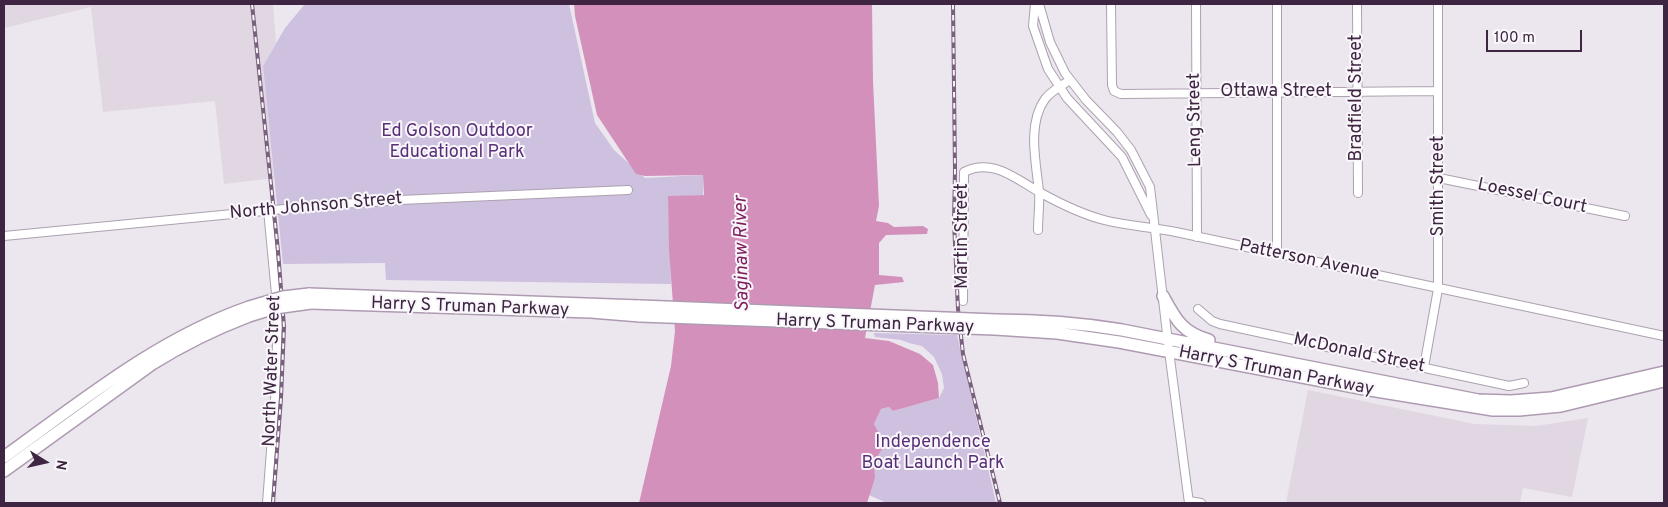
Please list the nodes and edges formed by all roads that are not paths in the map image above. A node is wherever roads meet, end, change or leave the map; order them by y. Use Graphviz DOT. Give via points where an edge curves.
graph roads {
  1 [pos="1035,4"];
  2 [pos="1040,4"];
  3 [pos="1111,4"];
  4 [pos="1196,4"];
  5 [pos="1277,4"];
  6 [pos="1357,4"];
  7 [pos="1438,4"];
  8 [pos="1070,80"];
  9 [pos="1058,88"];
  10 [pos="1438,91"];
  11 [pos="1276,92"];
  12 [pos="1357,92"];
  13 [pos="1196,93"];
  14 [pos="964,172"];
  15 [pos="1439,178"];
  16 [pos="628,190"];
  17 [pos="1039,192"];
  18 [pos="1358,193"];
  19 [pos="268,210"];
  20 [pos="1625,216"];
  21 [pos="1153,218"];
  22 [pos="1154,228"];
  23 [pos="1038,230"];
  24 [pos="4,236"];
  25 [pos="1198,237"];
  26 [pos="1277,254"];
  27 [pos="1438,289"];
  28 [pos="1162,296"];
  29 [pos="963,301"];
  30 [pos="1198,308"];
  31 [pos="249,312"];
  32 [pos="995,325"];
  33 [pos="1664,336"];
  34 [pos="1168,339"];
  35 [pos="1169,351"];
  36 [pos="1236,351"];
  37 [pos="1424,367"];
  38 [pos="1664,372"];
  39 [pos="1664,381"];
  40 [pos="1524,383"];
  41 [pos="4,457"];
  42 [pos="4,471"];
  43 [pos="1189,502"];
  44 [pos="267,503"];
  45 [pos="1200,503"];
  1 -- 9 [label="street" via="1033,26 1037,41"];
  2 -- 8 [label="street" via="1054,52"];
  3 -- 13 [label="street, Ottawa Street" via="1114,91 1130,95"];
  4 -- 13 [label="street, Leng Street"];
  5 -- 11 [label="street"];
  6 -- 12 [label="street, Bradfield Street"];
  7 -- 10 [label="street, Smith Street"];
  8 -- 9 [label="street"];
  8 -- 21 [label="street" via="1117,132 1137,160 1150,187"];
  9 -- 17 [label="street" via="1044,101 1035,129 1034,158"];
  9 -- 21 [label="street" via="1122,158"];
  10 -- 12 [label="street, Ottawa Street"];
  10 -- 15 [label="street, Smith Street"];
  11 -- 12 [label="street, Ottawa Street"];
  11 -- 13 [label="street, Ottawa Street"];
  11 -- 26 [label="street"];
  12 -- 18 [label="street, Bradfield Street"];
  13 -- 25 [label="street, Leng Street"];
  14 -- 17 [label="street, Patterson Avenue" via="985,167 998,170 1011,174"];
  14 -- 29 [label="street, Martin Street"];
  15 -- 20 [label="street, Loessel Court"];
  15 -- 27 [label="street, Smith Street"];
  16 -- 19 [label="street, North Johnson Street" via="400,200"];
  17 -- 22 [label="street, Patterson Avenue" via="1076,211 1104,220"];
  17 -- 23 [label="street"];
  19 -- 24 [label="street, North Johnson Street"];
  19 -- 44 [label="street, North Water Street" via="278,324"];
  21 -- 22 [label="street"];
  22 -- 25 [label="street, Patterson Avenue"];
  22 -- 28 [label="street"];
  25 -- 26 [label="street, Patterson Avenue"];
  26 -- 27 [label="street, Patterson Avenue"];
  27 -- 33 [label="street, Patterson Avenue"];
  27 -- 37 [label="street, Smith Street"];
  28 -- 34 [label="street"];
  28 -- 36 [label="main road" via="1187,332"];
  30 -- 37 [label="street, McDonald Street" via="1220,324"];
  31 -- 32 [label="main road, Harry S Truman Parkway, bridge" via="310,298 591,312 640,311"];
  31 -- 41 [label="main road, Harry S Truman Parkway" via="210,321 156,350"];
  31 -- 42 [label="main road, Harry S Truman Parkway" via="175,350"];
  32 -- 34 [label="main road, Harry S Truman Parkway" via="1032,320 1077,323"];
  32 -- 35 [label="main road, Harry S Truman Parkway"];
  34 -- 35 [label="street"];
  34 -- 36 [label="main road, Harry S Truman Parkway"];
  35 -- 39 [label="main road, Harry S Truman Parkway" via="1493,410 1561,406"];
  35 -- 43 [label="street"];
  36 -- 38 [label="main road, Harry S Truman Parkway" via="1460,398 1496,401 1561,397"];
  37 -- 40 [label="street, McDonald Street" via="1510,386"];
  43 -- 45 [label="street"];
}
